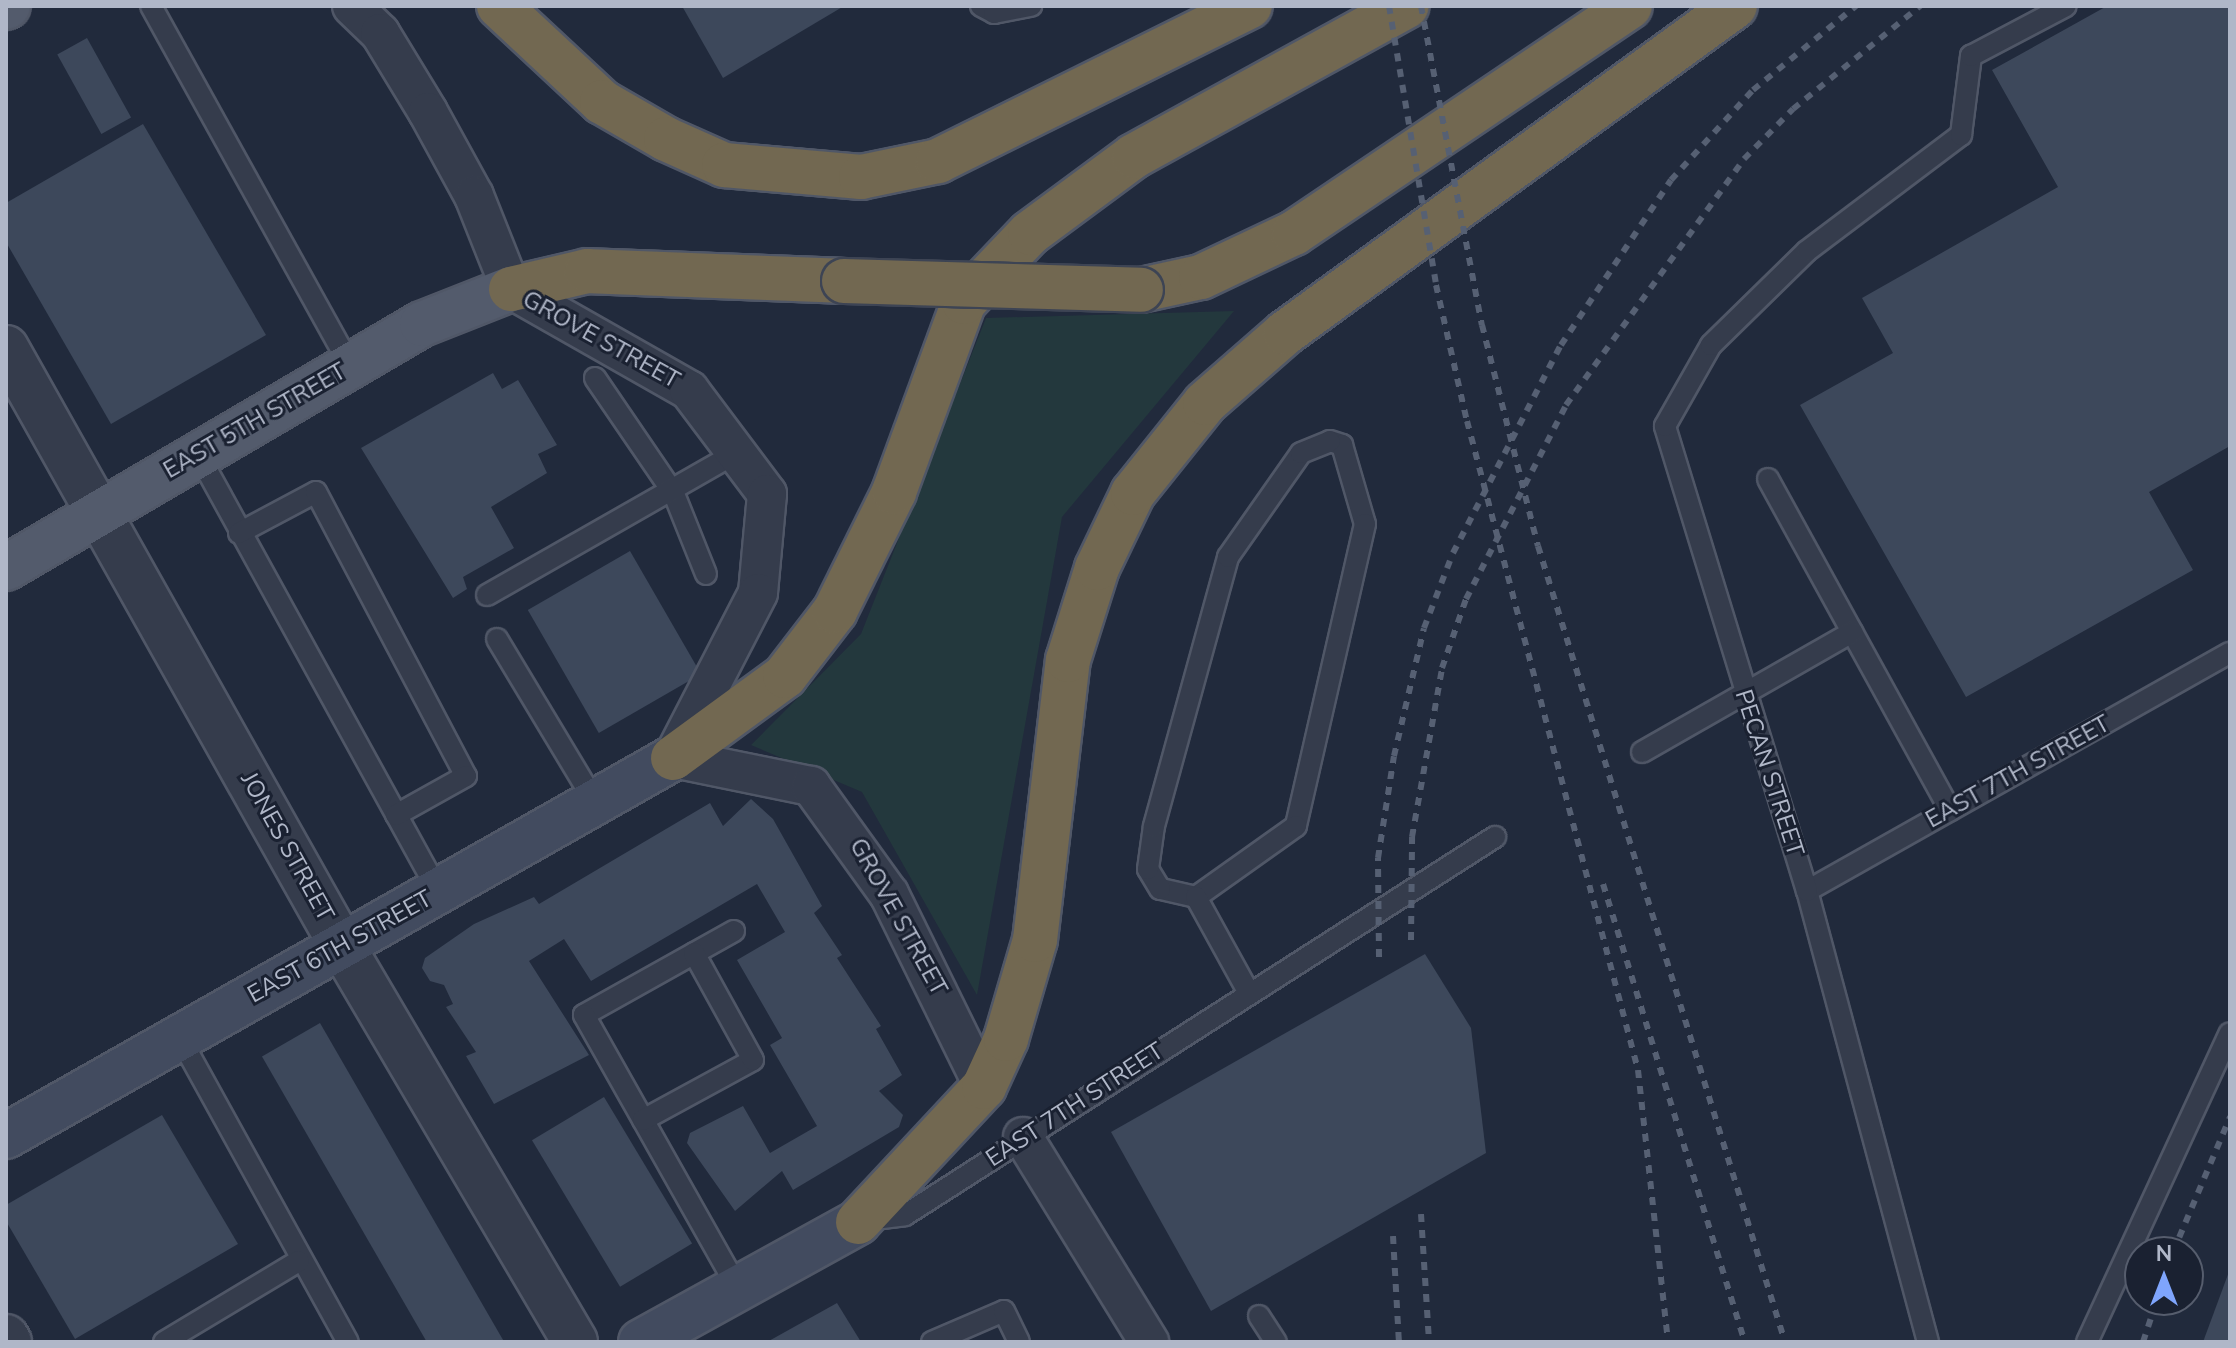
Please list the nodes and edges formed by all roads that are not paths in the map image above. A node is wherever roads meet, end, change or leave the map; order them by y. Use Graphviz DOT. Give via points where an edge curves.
graph roads {
  1 [pos="151,6"];
  2 [pos="352,6"];
  3 [pos="499,6"];
  4 [pos="981,6"];
  5 [pos="1031,6"];
  6 [pos="1250,6"];
  7 [pos="1407,6"];
  8 [pos="1630,6"];
  9 [pos="1735,6"];
  10 [pos="2066,6"];
  11 [pos="511,289"];
  12 [pos="6,348"];
  13 [pos="350,365"];
  14 [pos="595,378"];
  15 [pos="741,450"];
  16 [pos="198,454"];
  17 [pos="1768,479"];
  18 [pos="674,494"];
  19 [pos="101,512"];
  20 [pos="239,533"];
  21 [pos="6,568"];
  22 [pos="706,574"];
  23 [pos="487,595"];
  24 [pos="1852,632"];
  25 [pos="497,639"];
  26 [pos="2230,653"];
  27 [pos="1742,694"];
  28 [pos="1642,752"];
  29 [pos="673,758"];
  30 [pos="595,802"];
  31 [pos="1950,810"];
  32 [pos="396,815"];
  33 [pos="1495,837"];
  34 [pos="438,891"];
  35 [pos="1807,891"];
  36 [pos="1196,897"];
  37 [pos="734,931"];
  38 [pos="342,946"];
  39 [pos="694,953"];
  40 [pos="1249,993"];
  41 [pos="2230,1033"];
  42 [pos="180,1038"];
  43 [pos="984,1087"];
  44 [pos="643,1120"];
  45 [pos="6,1136"];
  46 [pos="1023,1137"];
  47 [pos="858,1222"];
  48 [pos="299,1261"];
  49 [pos="737,1287"];
  50 [pos="1259,1316"];
  51 [pos="164,1342"];
  52 [pos="348,1342"];
  53 [pos="575,1342"];
  54 [pos="641,1342"];
  55 [pos="932,1342"];
  56 [pos="1019,1342"];
  57 [pos="1149,1342"];
  58 [pos="1276,1342"];
  59 [pos="1928,1342"];
  60 [pos="2087,1342"];
  1 -- 13 [label="lane"];
  2 -- 11 [label="street, GROVE STREET" via="380,33 428,112 474,196"];
  3 -- 6 [label="highway" via="602,102 666,139 724,165 861,177 938,161"];
  4 -- 5 [label="lane" via="994,13"];
  7 -- 29 [label="highway" via="1134,156 1030,233 964,302 894,492 835,611 785,676"];
  8 -- 11 [label="highway, bridge" via="1294,233 1201,277 1141,290 587,271"];
  9 -- 43 [label="highway" via="1285,333 1205,403 1133,493 1097,568 1068,660 1035,940"];
  10 -- 27 [label="lane, PECAN STREET" via="1971,56 1961,135 1807,251 1711,345 1665,426"];
  11 -- 13 [label="main road, EAST 5TH STREET" via="422,324"];
  11 -- 15 [label="street, GROVE STREET" via="689,390"];
  12 -- 19 [label="street, JONES STREET"];
  13 -- 16 [label="main road, EAST 5TH STREET"];
  14 -- 18 [label="lane"];
  15 -- 18 [label="lane"];
  15 -- 29 [label="street, GROVE STREET" via="767,494 758,593"];
  16 -- 19 [label="main road, EAST 5TH STREET"];
  16 -- 20 [label="lane"];
  17 -- 24 [label="lane"];
  18 -- 22 [label="lane"];
  18 -- 23 [label="lane"];
  19 -- 21 [label="main road, EAST 5TH STREET"];
  19 -- 38 [label="street, JONES STREET"];
  20 -- 32 [label="lane"];
  20 -- 32 [label="lane" via="316,492 466,776"];
  24 -- 27 [label="lane"];
  24 -- 31 [label="lane"];
  25 -- 30 [label="lane"];
  26 -- 31 [label="lane, EAST 7TH STREET"];
  27 -- 28 [label="lane"];
  27 -- 35 [label="lane, PECAN STREET"];
  29 -- 30 [label="main road, EAST 6TH STREET"];
  29 -- 43 [label="street, GROVE STREET" via="811,786 889,894"];
  30 -- 34 [label="main road, EAST 6TH STREET"];
  31 -- 35 [label="lane, EAST 7TH STREET"];
  32 -- 34 [label="lane"];
  33 -- 40 [label="lane, EAST 7TH STREET"];
  34 -- 38 [label="main road, EAST 6TH STREET"];
  35 -- 59 [label="lane, PECAN STREET"];
  36 -- 36 [label="lane" via="1296,826 1365,524 1342,445 1330,441 1301,453 1228,557 1148,869 1160,889"];
  36 -- 40 [label="lane"];
  37 -- 39 [label="lane"];
  38 -- 42 [label="main road, EAST 6TH STREET"];
  38 -- 53 [label="street, JONES STREET"];
  39 -- 44 [label="lane" via="584,1015"];
  39 -- 44 [label="lane" via="753,1060"];
  40 -- 46 [label="lane, EAST 7TH STREET"];
  41 -- 60 [label="lane"];
  42 -- 45 [label="main road, EAST 6TH STREET"];
  42 -- 48 [label="lane"];
  43 -- 47 [label="highway"];
  44 -- 49 [label="lane"];
  46 -- 47 [label="lane, EAST 7TH STREET" via="905,1215"];
  46 -- 57 [label="street"];
  47 -- 49 [label="main road, EAST 7TH STREET"];
  48 -- 51 [label="lane"];
  48 -- 52 [label="lane"];
  49 -- 54 [label="main road, EAST 7TH STREET"];
  50 -- 58 [label="lane"];
  55 -- 56 [label="lane" via="1004,1311"];
}
